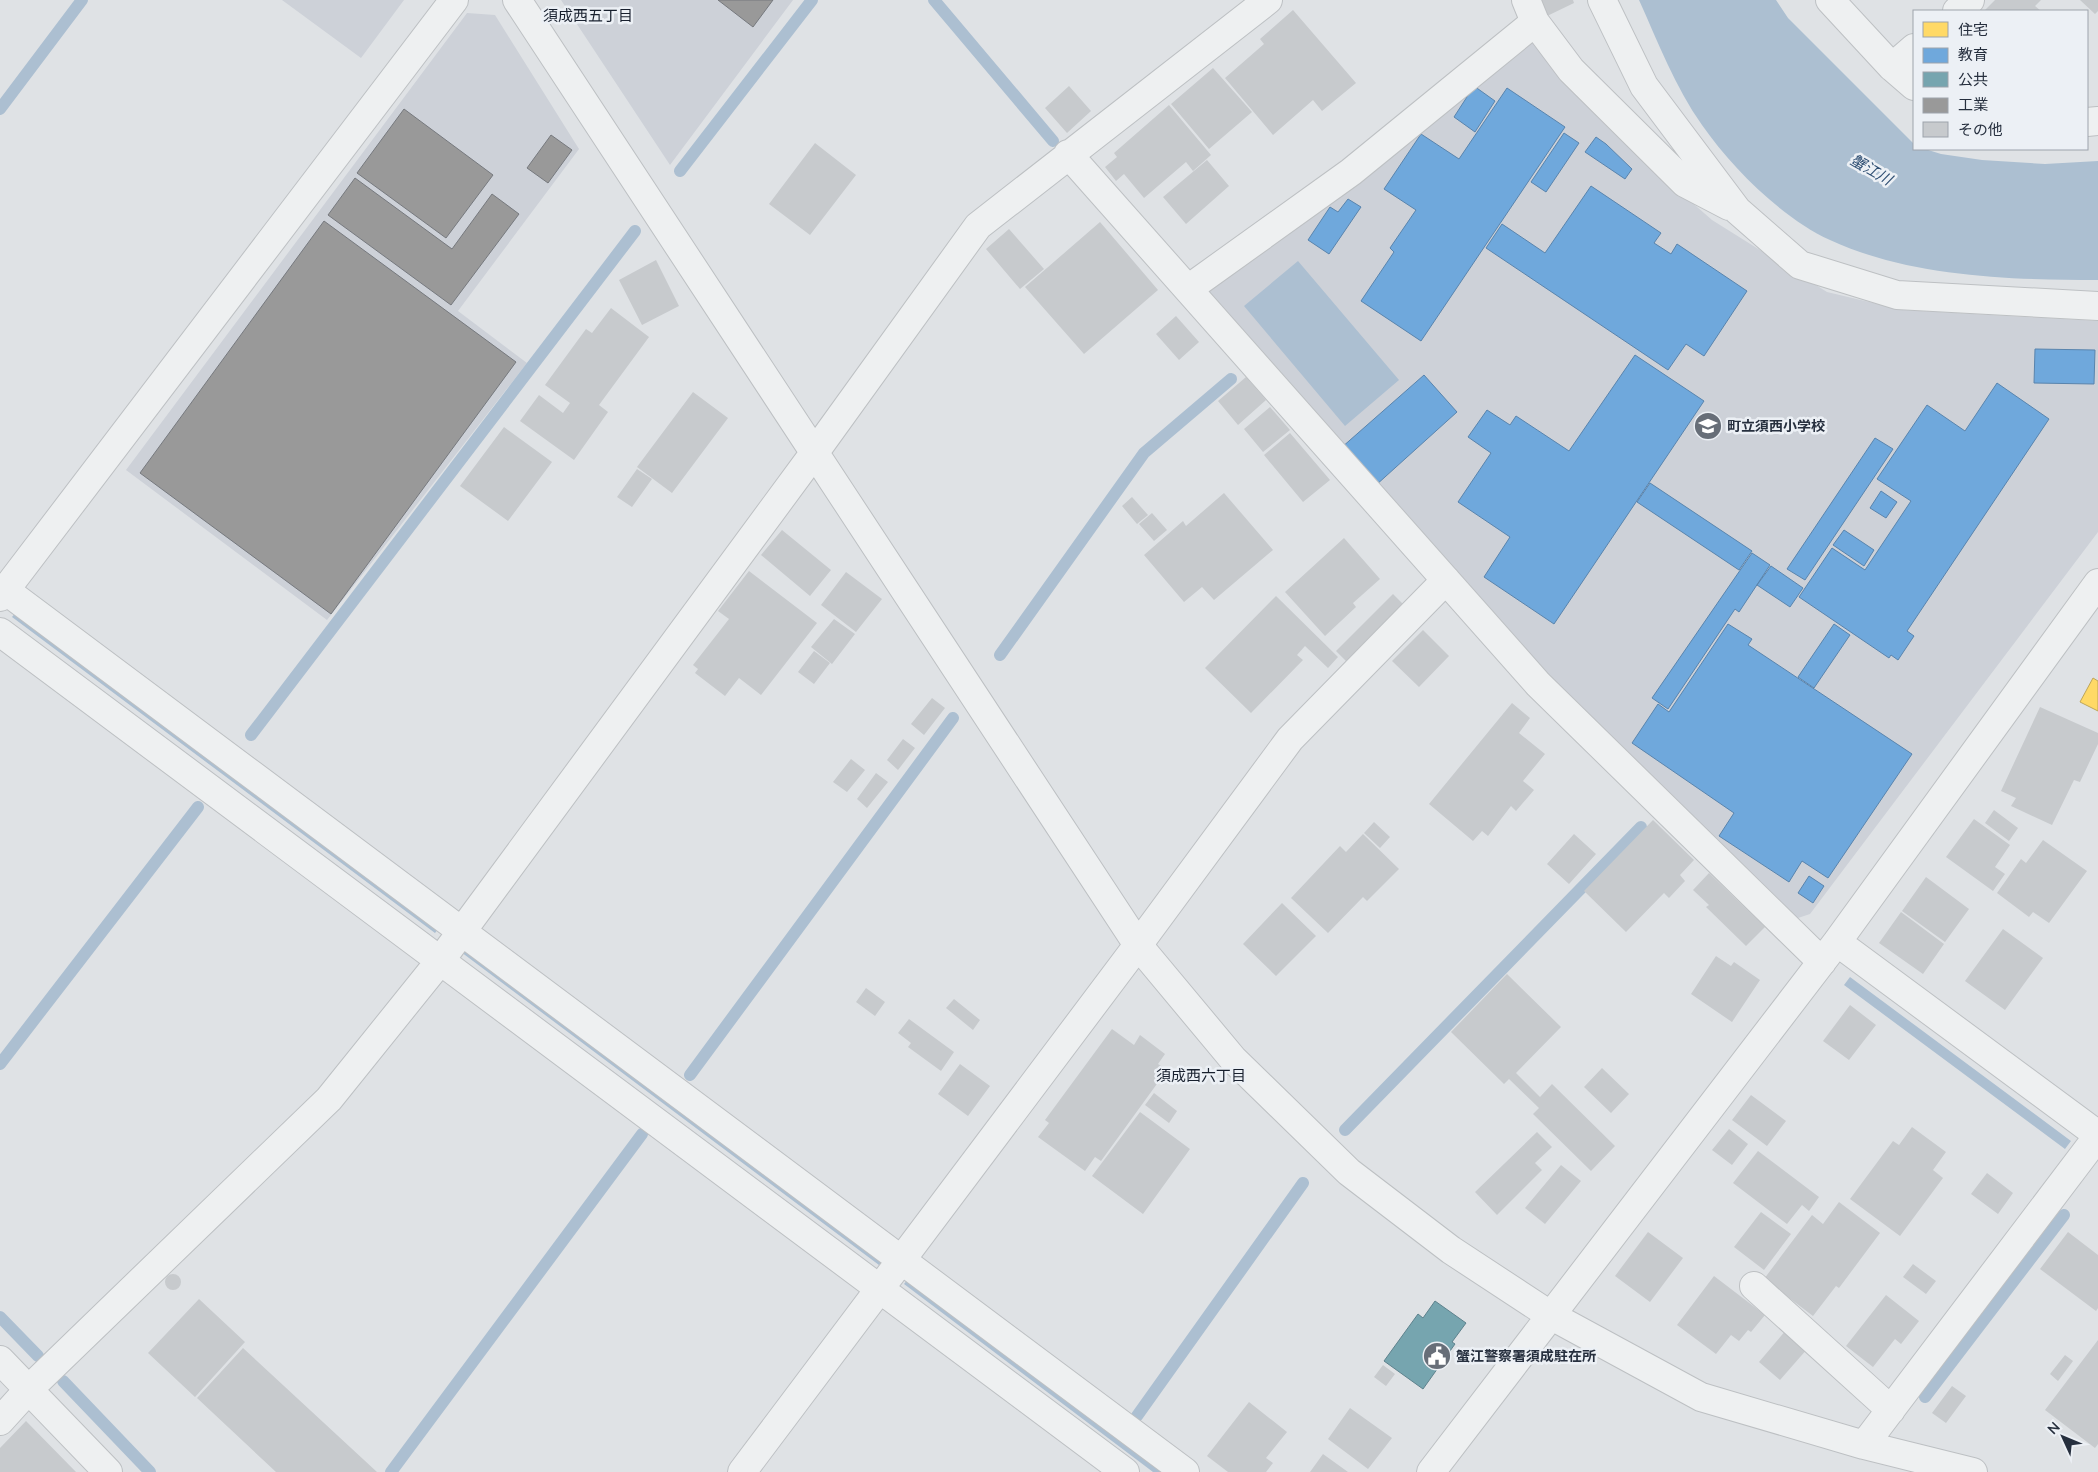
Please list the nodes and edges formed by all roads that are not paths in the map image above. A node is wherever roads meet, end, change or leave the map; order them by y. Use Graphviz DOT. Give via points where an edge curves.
graph roads {
  1 [pos="454,0"];
  2 [pos="517,0"];
  3 [pos="1268,0"];
  4 [pos="1602,0"];
  5 [pos="1830,0"];
  6 [pos="1970,0"];
  7 [pos="1958,10"];
  8 [pos="1531,11"];
  9 [pos="1913,49"];
  10 [pos="1892,67"];
  11 [pos="1913,85"];
  12 [pos="1068,154"];
  13 [pos="1736,210"];
  14 [pos="1188,289"];
  15 [pos="2098,306"];
  16 [pos="815,452"];
  17 [pos="1446,580"];
  18 [pos="2098,583"];
  19 [pos="2,594"];
  20 [pos="0,632"];
  21 [pos="461,932"];
  22 [pos="1138,945"];
  23 [pos="1829,952"];
  24 [pos="440,961"];
  25 [pos="2098,1136"];
  26 [pos="901,1260"];
  27 [pos="1754,1286"];
  28 [pos="880,1289"];
  29 [pos="1550,1315"];
  30 [pos="0,1360"];
  31 [pos="29,1389"];
  32 [pos="1891,1410"];
  33 [pos="0,1421"];
  34 [pos="1864,1445"];
  35 [pos="108,1472"];
  36 [pos="742,1472"];
  37 [pos="1125,1472"];
  38 [pos="1185,1472"];
  39 [pos="1431,1472"];
  40 [pos="1973,1472"];
  1 -- 19 [label="street"];
  2 -- 16 [label="street"];
  3 -- 12 [label="street"];
  4 -- 13 [label="street" via="1644,86"];
  5 -- 10 [label="street"];
  6 -- 7 [label="street"];
  8 -- 13 [label="street" via="1570,70 1685,183"];
  8 -- 14 [label="street" via="1351,172"];
  9 -- 10 [label="street"];
  10 -- 11 [label="street"];
  12 -- 14 [label="street"];
  12 -- 16 [label="street" via="978,226"];
  13 -- 15 [label="street" via="1800,265 1898,295"];
  14 -- 17 [label="street"];
  16 -- 21 [label="street"];
  16 -- 22 [label="street"];
  17 -- 22 [label="street" via="1290,739"];
  17 -- 23 [label="street" via="1538,684"];
  18 -- 23 [label="street"];
  19 -- 21 [label="street"];
  20 -- 24 [label="street"];
  21 -- 24 [label="street"];
  21 -- 26 [label="street"];
  22 -- 26 [label="street"];
  22 -- 29 [label="street" via="1233,1059 1349,1172 1451,1250"];
  23 -- 25 [label="street"];
  23 -- 29 [label="street"];
  24 -- 28 [label="street"];
  24 -- 31 [label="street" via="328,1099"];
  25 -- 32 [label="street"];
  26 -- 28 [label="street"];
  26 -- 38 [label="street"];
  27 -- 32 [label="street"];
  28 -- 36 [label="street"];
  28 -- 37 [label="street"];
  29 -- 34 [label="street" via="1702,1397"];
  29 -- 39 [label="street"];
  30 -- 31 [label="street"];
  31 -- 33 [label="street"];
  31 -- 35 [label="street"];
  32 -- 34 [label="street"];
  34 -- 40 [label="street"];
}
